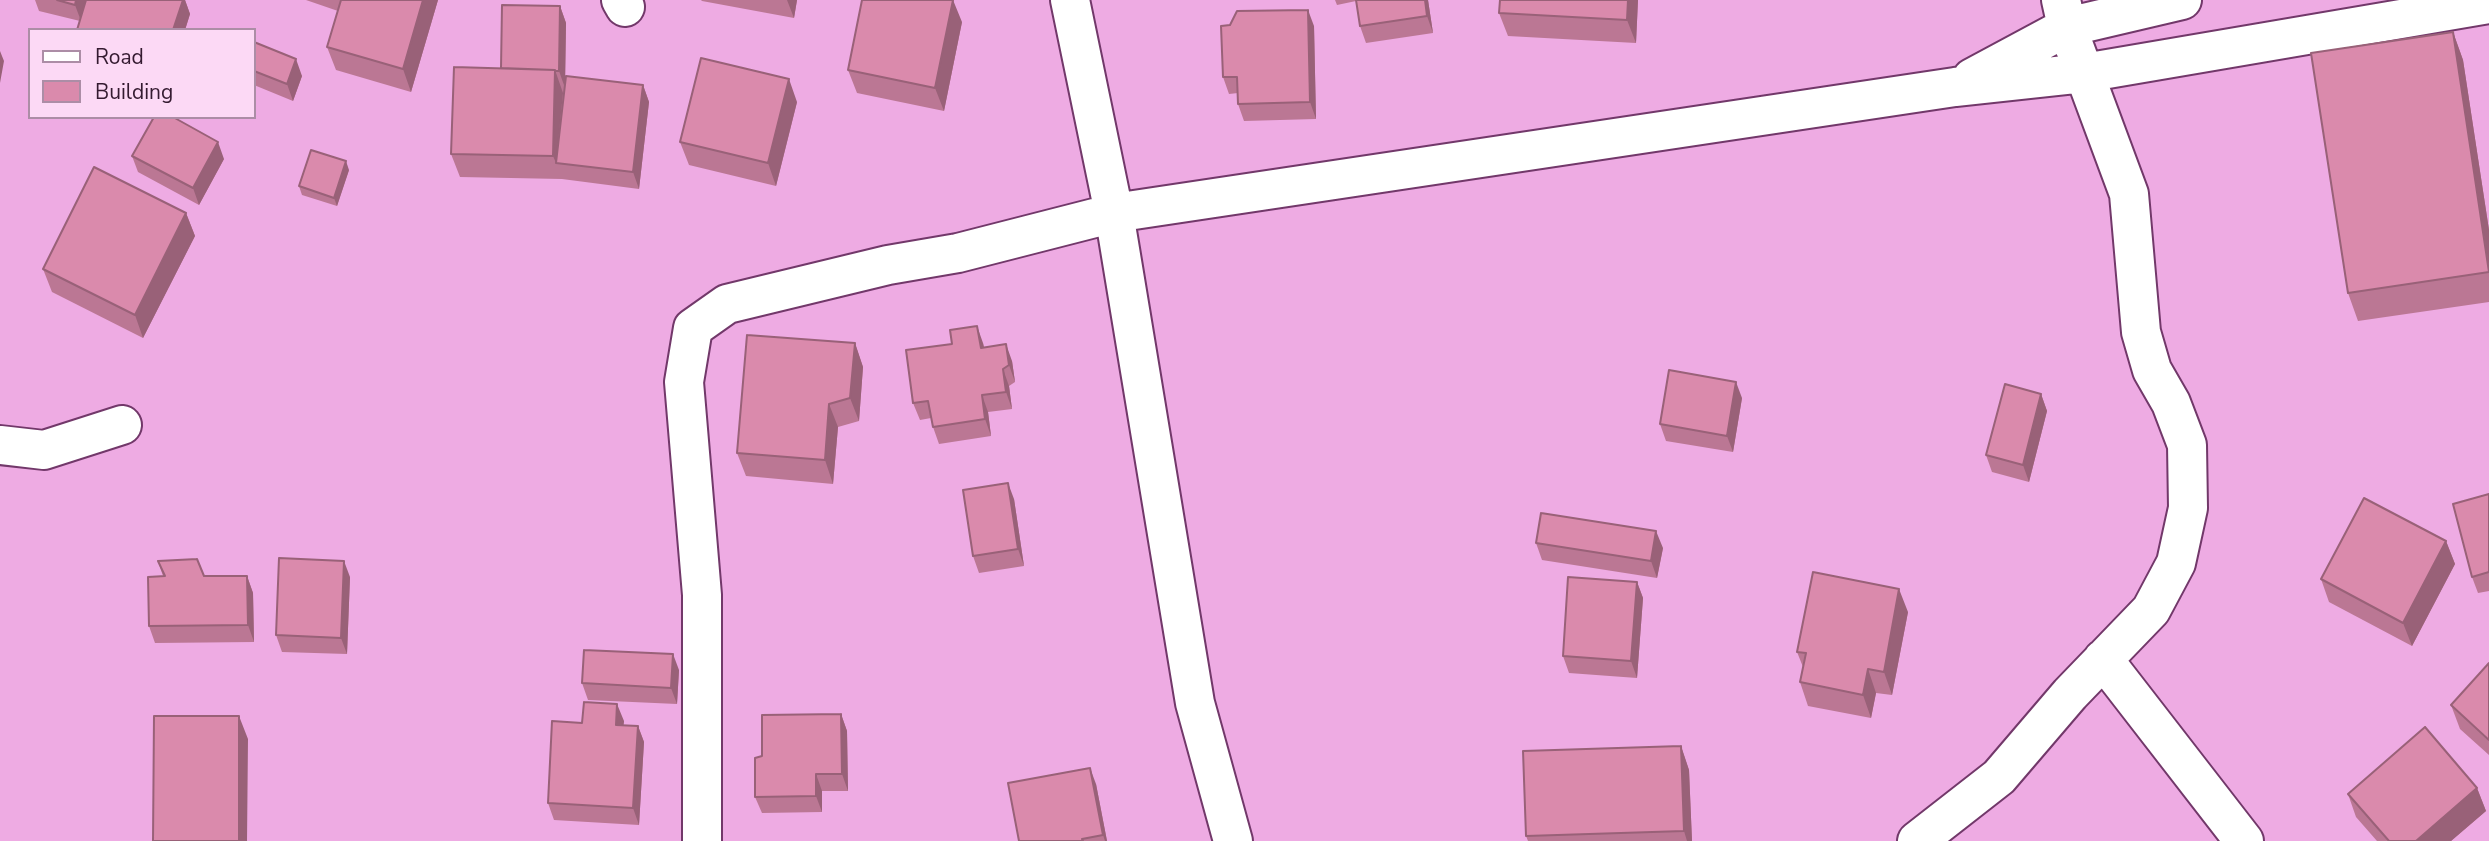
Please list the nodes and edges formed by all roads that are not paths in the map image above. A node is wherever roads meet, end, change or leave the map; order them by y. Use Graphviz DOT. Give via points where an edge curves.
graph roads {
  1 [pos="1070,0"];
  2 [pos="2182,0"];
  3 [pos="2489,4"];
  4 [pos="2064,14"];
  5 [pos="2084,74"];
  6 [pos="1955,87"];
  7 [pos="1114,213"];
  8 [pos="122,425"];
  9 [pos="0,445"];
  10 [pos="2103,659"];
  11 [pos="702,841"];
  12 [pos="1233,841"];
  13 [pos="1917,841"];
  14 [pos="2244,841"];
  1 -- 7 [label="street"];
  2 -- 4 [label="street"];
  3 -- 5 [label="street"];
  4 -- 5 [label="street"];
  4 -- 6 [label="street"];
  5 -- 6 [label="street"];
  5 -- 10 [label="street" via="2129,194 2141,332 2152,370 2187,445 2188,508 2176,563 2151,610"];
  6 -- 7 [label="street"];
  7 -- 11 [label="street" via="727,304 693,328 684,382 702,595"];
  7 -- 12 [label="street" via="1195,703"];
  8 -- 9 [label="street" via="44,450"];
  10 -- 13 [label="street" via="1999,777"];
  10 -- 14 [label="street"];
}
